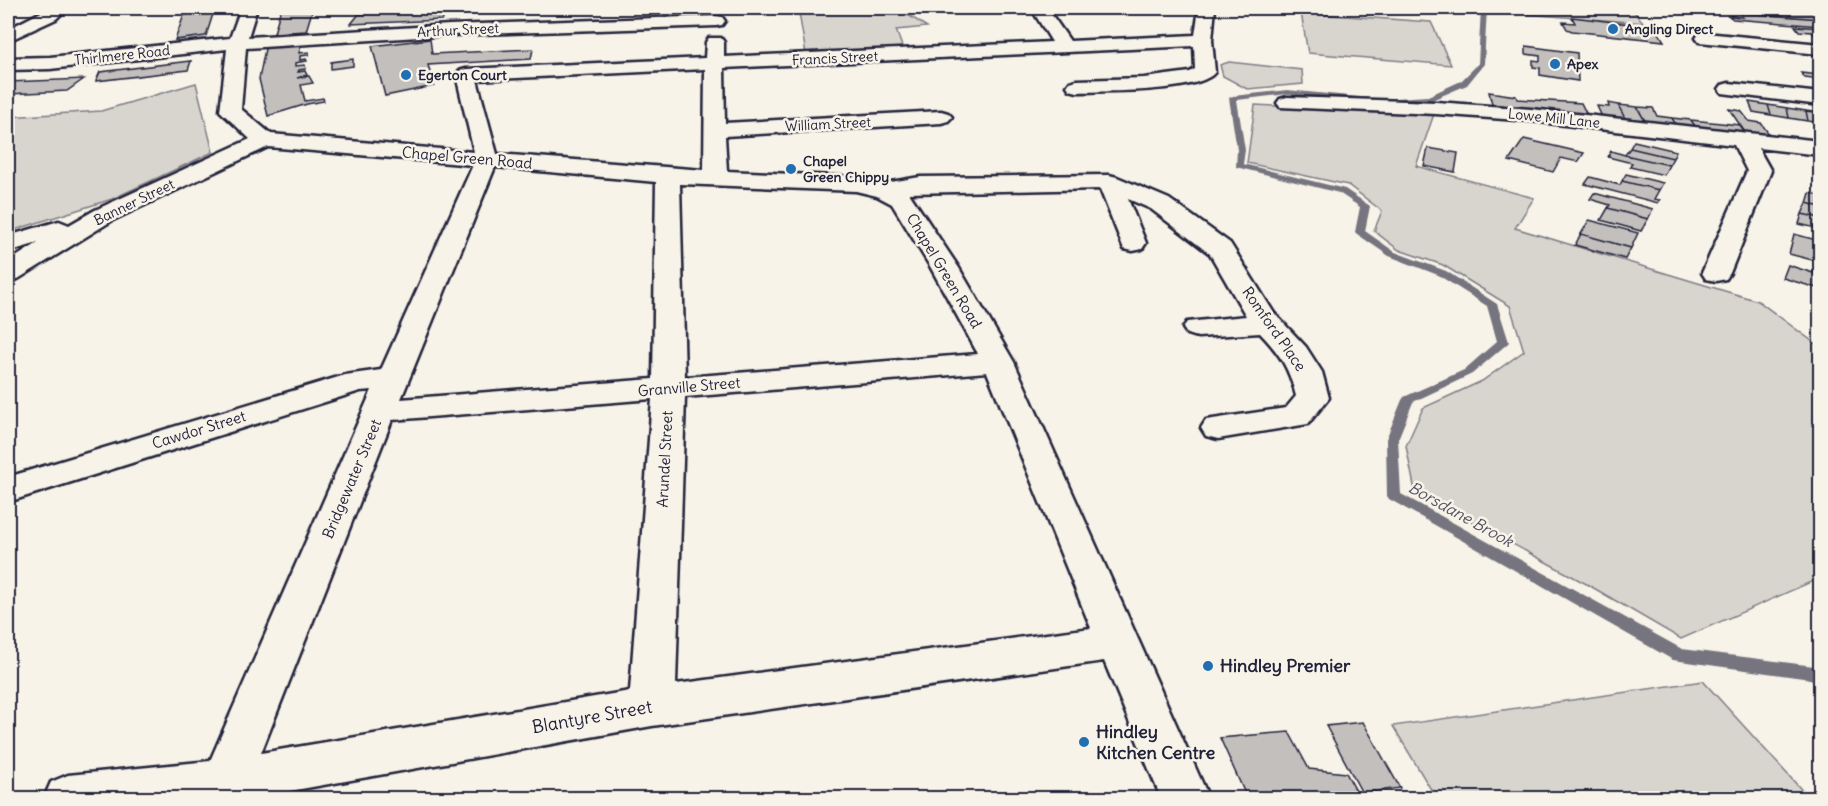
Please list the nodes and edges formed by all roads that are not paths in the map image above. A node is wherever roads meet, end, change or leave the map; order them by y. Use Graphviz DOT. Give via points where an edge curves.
graph roads {
  1 [pos="59,8"];
  2 [pos="249,8"];
  3 [pos="1039,8"];
  4 [pos="1207,8"];
  5 [pos="716,14"];
  6 [pos="461,15"];
  7 [pos="450,30"];
  8 [pos="8,36"];
  9 [pos="1705,38"];
  10 [pos="1203,40"];
  11 [pos="237,42"];
  12 [pos="1064,46"];
  13 [pos="1821,49"];
  14 [pos="8,64"];
  15 [pos="714,64"];
  16 [pos="1077,86"];
  17 [pos="1729,89"];
  18 [pos="1821,99"];
  19 [pos="1287,103"];
  20 [pos="941,117"];
  21 [pos="714,130"];
  22 [pos="1742,139"];
  23 [pos="265,140"];
  24 [pos="1821,148"];
  25 [pos="488,160"];
  26 [pos="668,176"];
  27 [pos="716,178"];
  28 [pos="1109,182"];
  29 [pos="885,190"];
  30 [pos="104,215"];
  31 [pos="1133,243"];
  32 [pos="8,244"];
  33 [pos="8,273"];
  34 [pos="1716,273"];
  35 [pos="1268,324"];
  36 [pos="1198,328"];
  37 [pos="998,362"];
  38 [pos="393,378"];
  39 [pos="669,389"];
  40 [pos="380,411"];
  41 [pos="1218,428"];
  42 [pos="8,490"];
  43 [pos="1118,642"];
  44 [pos="652,707"];
  45 [pos="222,790"];
  46 [pos="68,798"];
  47 [pos="1185,798"];
  1 -- 8 [label="street"];
  2 -- 11 [label="street"];
  3 -- 12 [label="street"];
  4 -- 10 [label="street"];
  5 -- 7 [label="street, Arthur Street"];
  5 -- 15 [label="street"];
  6 -- 7 [label="street"];
  7 -- 11 [label="street, Arthur Street"];
  9 -- 13 [label="street"];
  10 -- 12 [label="street, Francis Street"];
  10 -- 16 [label="street" via="1205,72 1200,76"];
  11 -- 14 [label="street, Thirlmere Road" via="50,63"];
  11 -- 23 [label="street" via="230,111"];
  12 -- 15 [label="street, Francis Street"];
  15 -- 21 [label="street"];
  15 -- 25 [label="street, Francis Street" via="466,75"];
  17 -- 18 [label="street"];
  19 -- 22 [label="street, Lowe Mill Lane" via="1531,115"];
  20 -- 21 [label="street, William Street"];
  21 -- 27 [label="street"];
  22 -- 24 [label="street, Lowe Mill Lane"];
  22 -- 34 [label="street" via="1759,171"];
  23 -- 25 [label="street, Chapel Green Road"];
  23 -- 30 [label="street, Banner Street"];
  25 -- 26 [label="street, Chapel Green Road"];
  25 -- 38 [label="street, Bridgewater Street"];
  26 -- 27 [label="street, Chapel Green Road"];
  26 -- 39 [label="street, Arundel Street"];
  27 -- 29 [label="street, Chapel Green Road" via="856,184"];
  28 -- 29 [label="street" via="920,184"];
  28 -- 31 [label="street"];
  28 -- 35 [label="street, Romford Place" via="1160,204 1221,249"];
  29 -- 37 [label="street, Chapel Green Road" via="901,199 928,239"];
  30 -- 32 [label="street"];
  30 -- 33 [label="street, Banner Street"];
  35 -- 36 [label="street"];
  35 -- 41 [label="street, Romford Place" via="1291,347 1306,372 1313,398 1296,417"];
  37 -- 39 [label="street, Granville Street"];
  37 -- 43 [label="street, Chapel Green Road"];
  38 -- 40 [label="street, Bridgewater Street"];
  38 -- 42 [label="street, Cawdor Street" via="356,382"];
  39 -- 40 [label="street, Granville Street"];
  39 -- 44 [label="street, Arundel Street"];
  40 -- 45 [label="street, Bridgewater Street"];
  43 -- 44 [label="street, Blantyre Street"];
  43 -- 47 [label="street, Chapel Green Road"];
  44 -- 45 [label="street, Blantyre Street"];
  45 -- 46 [label="street, Blantyre Street"];
}
